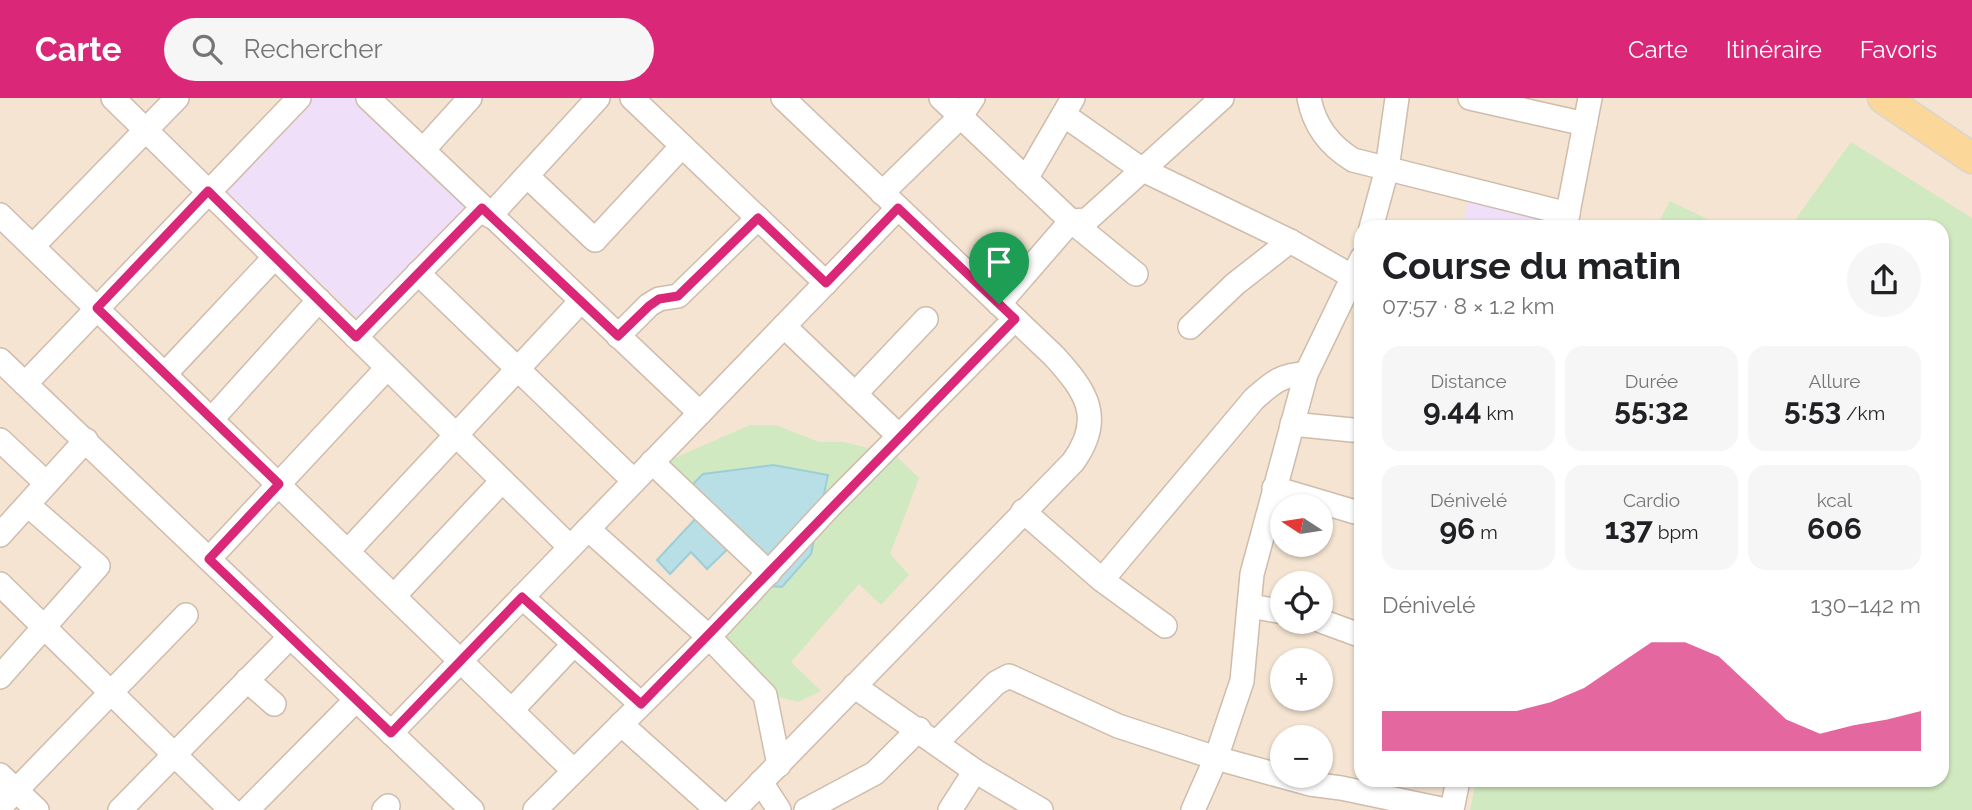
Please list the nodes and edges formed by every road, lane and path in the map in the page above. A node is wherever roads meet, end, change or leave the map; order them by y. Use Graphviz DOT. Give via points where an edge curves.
graph roads {
  1 [pos="113,98"];
  2 [pos="177,98"];
  3 [pos="299,98"];
  4 [pos="368,98"];
  5 [pos="470,98"];
  6 [pos="598,98"];
  7 [pos="783,98"];
  8 [pos="941,98"];
  9 [pos="1309,98"];
  10 [pos="1397,98"];
  11 [pos="1470,98"];
  12 [pos="1590,98"];
  13 [pos="1883,98"];
  14 [pos="1920,98"];
  15 [pos="1214,100"];
  16 [pos="642,102"];
  17 [pos="1068,106"];
  18 [pos="967,107"];
  19 [pos="1585,124"];
  20 [pos="145,130"];
  21 [pos="1972,133"];
  22 [pos="682,146"];
  23 [pos="423,150"];
  24 [pos="1972,158"];
  25 [pos="1141,169"];
  26 [pos="1387,169"];
  27 [pos="527,176"];
  28 [pos="1026,179"];
  29 [pos="208,191"];
  30 [pos="890,200"];
  31 [pos="486,212"];
  32 [pos="0,215"];
  33 [pos="758,218"];
  34 [pos="1373,220"];
  35 [pos="1563,220"];
  36 [pos="1566,220"];
  37 [pos="1071,221"];
  38 [pos="1290,241"];
  39 [pos="33,246"];
  40 [pos="274,258"];
  41 [pos="1354,271"];
  42 [pos="418,274"];
  43 [pos="1136,274"];
  44 [pos="1354,281"];
  45 [pos="826,283"];
  46 [pos="319,300"];
  47 [pos="581,301"];
  48 [pos="97,308"];
  49 [pos="1007,311"];
  50 [pos="926,319"];
  51 [pos="784,326"];
  52 [pos="1190,327"];
  53 [pos="618,336"];
  54 [pos="356,337"];
  55 [pos="0,360"];
  56 [pos="387,368"];
  57 [pos="517,369"];
  58 [pos="165,374"];
  59 [pos="1306,374"];
  60 [pos="25,384"];
  61 [pos="855,394"];
  62 [pos="700,413"];
  63 [pos="212,419"];
  64 [pos="1292,424"];
  65 [pos="1354,430"];
  66 [pos="456,435"];
  67 [pos="899,436"];
  68 [pos="0,440"];
  69 [pos="86,440"];
  70 [pos="652,462"];
  71 [pos="502,481"];
  72 [pos="634,481"];
  73 [pos="45,482"];
  74 [pos="279,484"];
  75 [pos="1274,488"];
  76 [pos="28,505"];
  77 [pos="1023,511"];
  78 [pos="1354,512"];
  79 [pos="588,529"];
  80 [pos="0,535"];
  81 [pos="570,547"];
  82 [pos="348,551"];
  83 [pos="209,559"];
  84 [pos="769,573"];
  85 [pos="1102,580"];
  86 [pos="0,584"];
  87 [pos="394,596"];
  88 [pos="522,597"];
  89 [pos="1251,606"];
  90 [pos="1270,610"];
  91 [pos="186,615"];
  92 [pos="43,624"];
  93 [pos="1333,625"];
  94 [pos="1165,626"];
  95 [pos="1354,633"];
  96 [pos="290,637"];
  97 [pos="709,637"];
  98 [pos="574,644"];
  99 [pos="461,661"];
  100 [pos="0,677"];
  101 [pos="247,680"];
  102 [pos="854,686"];
  103 [pos="110,693"];
  104 [pos="356,700"];
  105 [pos="274,704"];
  106 [pos="641,704"];
  107 [pos="512,710"];
  108 [pos="621,724"];
  109 [pos="391,733"];
  110 [pos="928,736"];
  111 [pos="174,755"];
  112 [pos="1216,758"];
  113 [pos="779,765"];
  114 [pos="574,771"];
  115 [pos="975,771"];
  116 [pos="761,782"];
  117 [pos="1457,787"];
  118 [pos="1341,788"];
  119 [pos="5,790"];
  120 [pos="1026,807"];
  121 [pos="37,810"];
  122 [pos="120,810"];
  123 [pos="231,810"];
  124 [pos="247,810"];
  125 [pos="471,810"];
  126 [pos="535,810"];
  127 [pos="717,810"];
  128 [pos="734,810"];
  129 [pos="779,810"];
  130 [pos="806,810"];
  131 [pos="950,810"];
  132 [pos="1193,810"];
  133 [pos="1334,810"];
  134 [pos="1446,810"];
  135 [pos="1452,810"];
  1 -- 20 [label="street"];
  2 -- 20 [label="street"];
  3 -- 29 [label="street"];
  4 -- 23 [label="street"];
  5 -- 23 [label="street"];
  6 -- 27 [label="street"];
  7 -- 30 [label="street"];
  8 -- 18 [label="street"];
  9 -- 26 [label="street" via="1330,143 1353,160"];
  10 -- 26 [label="street"];
  11 -- 19 [label="street"];
  12 -- 19 [label="street"];
  13 -- 24 [label="main road"];
  14 -- 21 [label="main road"];
  15 -- 25 [label="street"];
  16 -- 22 [label="street"];
  17 -- 25 [label="street"];
  17 -- 28 [label="street"];
  18 -- 28 [label="street"];
  18 -- 30 [label="street"];
  19 -- 36 [label="street"];
  20 -- 29 [label="street"];
  20 -- 39 [label="street"];
  22 -- 27 [label="street" via="595,240"];
  22 -- 33 [label="street"];
  23 -- 31 [label="street"];
  25 -- 37 [label="street" via="1087,220"];
  25 -- 38 [label="street"];
  26 -- 34 [label="street"];
  26 -- 35 [label="street"];
  27 -- 31 [label="street"];
  28 -- 37 [label="street"];
  29 -- 40 [label="street"];
  29 -- 48 [label="street"];
  30 -- 45 [label="street"];
  30 -- 49 [label="street"];
  31 -- 42 [label="street"];
  31 -- 47 [label="street"];
  32 -- 39 [label="street"];
  33 -- 45 [label="street"];
  33 -- 53 [label="street" via="678,296 659,299"];
  37 -- 43 [label="street"];
  37 -- 49 [label="street"];
  38 -- 41 [label="street"];
  38 -- 52 [label="street"];
  39 -- 48 [label="street"];
  40 -- 46 [label="street"];
  40 -- 58 [label="street"];
  42 -- 54 [label="street"];
  42 -- 57 [label="street"];
  44 -- 59 [label="street"];
  45 -- 51 [label="street"];
  46 -- 54 [label="street"];
  46 -- 63 [label="street"];
  47 -- 53 [label="street"];
  47 -- 57 [label="street"];
  48 -- 58 [label="street"];
  48 -- 60 [label="street"];
  49 -- 67 [label="street"];
  49 -- 77 [label="street" via="1073,376 1090,413 1080,452"];
  50 -- 61 [label="street"];
  51 -- 61 [label="street"];
  51 -- 62 [label="street"];
  53 -- 62 [label="street"];
  54 -- 56 [label="street"];
  55 -- 60 [label="street"];
  56 -- 66 [label="street"];
  56 -- 74 [label="street"];
  57 -- 66 [label="street"];
  57 -- 72 [label="street"];
  58 -- 63 [label="street"];
  59 -- 64 [label="street"];
  59 -- 85 [label="street" via="1275,380 1254,398"];
  60 -- 69 [label="street"];
  61 -- 67 [label="street"];
  62 -- 70 [label="street"];
  63 -- 74 [label="street"];
  64 -- 65 [label="street"];
  64 -- 75 [label="street"];
  66 -- 71 [label="street"];
  66 -- 82 [label="street"];
  67 -- 84 [label="street"];
  68 -- 73 [label="street"];
  69 -- 73 [label="street"];
  69 -- 83 [label="street"];
  70 -- 72 [label="street"];
  70 -- 84 [label="street"];
  71 -- 81 [label="street"];
  71 -- 87 [label="street"];
  72 -- 79 [label="street"];
  73 -- 76 [label="street"];
  74 -- 82 [label="street"];
  74 -- 83 [label="street"];
  75 -- 78 [label="street"];
  75 -- 89 [label="street" via="1252,574"];
  76 -- 80 [label="street"];
  76 -- 92 [label="street" via="98,566"];
  77 -- 85 [label="street"];
  77 -- 102 [label="street"];
  79 -- 81 [label="street"];
  79 -- 97 [label="street"];
  81 -- 88 [label="street"];
  82 -- 87 [label="street"];
  83 -- 96 [label="street"];
  84 -- 97 [label="street"];
  85 -- 94 [label="street"];
  86 -- 92 [label="street"];
  87 -- 99 [label="street"];
  88 -- 98 [label="street"];
  88 -- 99 [label="street"];
  89 -- 90 [label="street"];
  89 -- 112 [label="street" via="1242,681"];
  91 -- 103 [label="street"];
  92 -- 100 [label="street"];
  92 -- 103 [label="street"];
  93 -- 95 [label="street"];
  96 -- 101 [label="street"];
  96 -- 104 [label="street"];
  97 -- 106 [label="street"];
  97 -- 113 [label="street" via="765,695"];
  98 -- 106 [label="street"];
  98 -- 107 [label="street"];
  99 -- 107 [label="street"];
  99 -- 109 [label="street"];
  101 -- 105 [label="street"];
  101 -- 111 [label="street"];
  102 -- 110 [label="street"];
  102 -- 113 [label="street"];
  103 -- 111 [label="street"];
  103 -- 119 [label="street"];
  104 -- 109 [label="street"];
  104 -- 124 [label="street"];
  106 -- 108 [label="street"];
  107 -- 114 [label="street"];
  108 -- 114 [label="street"];
  108 -- 127 [label="street"];
  109 -- 125 [label="street"];
  110 -- 112 [label="street" via="1009,676 1118,726"];
  110 -- 115 [label="street"];
  110 -- 130 [label="street" via="875,773"];
  111 -- 122 [label="street"];
  111 -- 123 [label="street"];
  112 -- 118 [label="street" via="1310,785"];
  112 -- 132 [label="street"];
  113 -- 116 [label="street"];
  114 -- 126 [label="street"];
  115 -- 120 [label="street"];
  115 -- 131 [label="street"];
  116 -- 128 [label="street"];
  116 -- 129 [label="street"];
  117 -- 135 [label="street"];
  118 -- 133 [label="street"];
  118 -- 134 [label="street"];
  119 -- 121 [label="street"];
}
